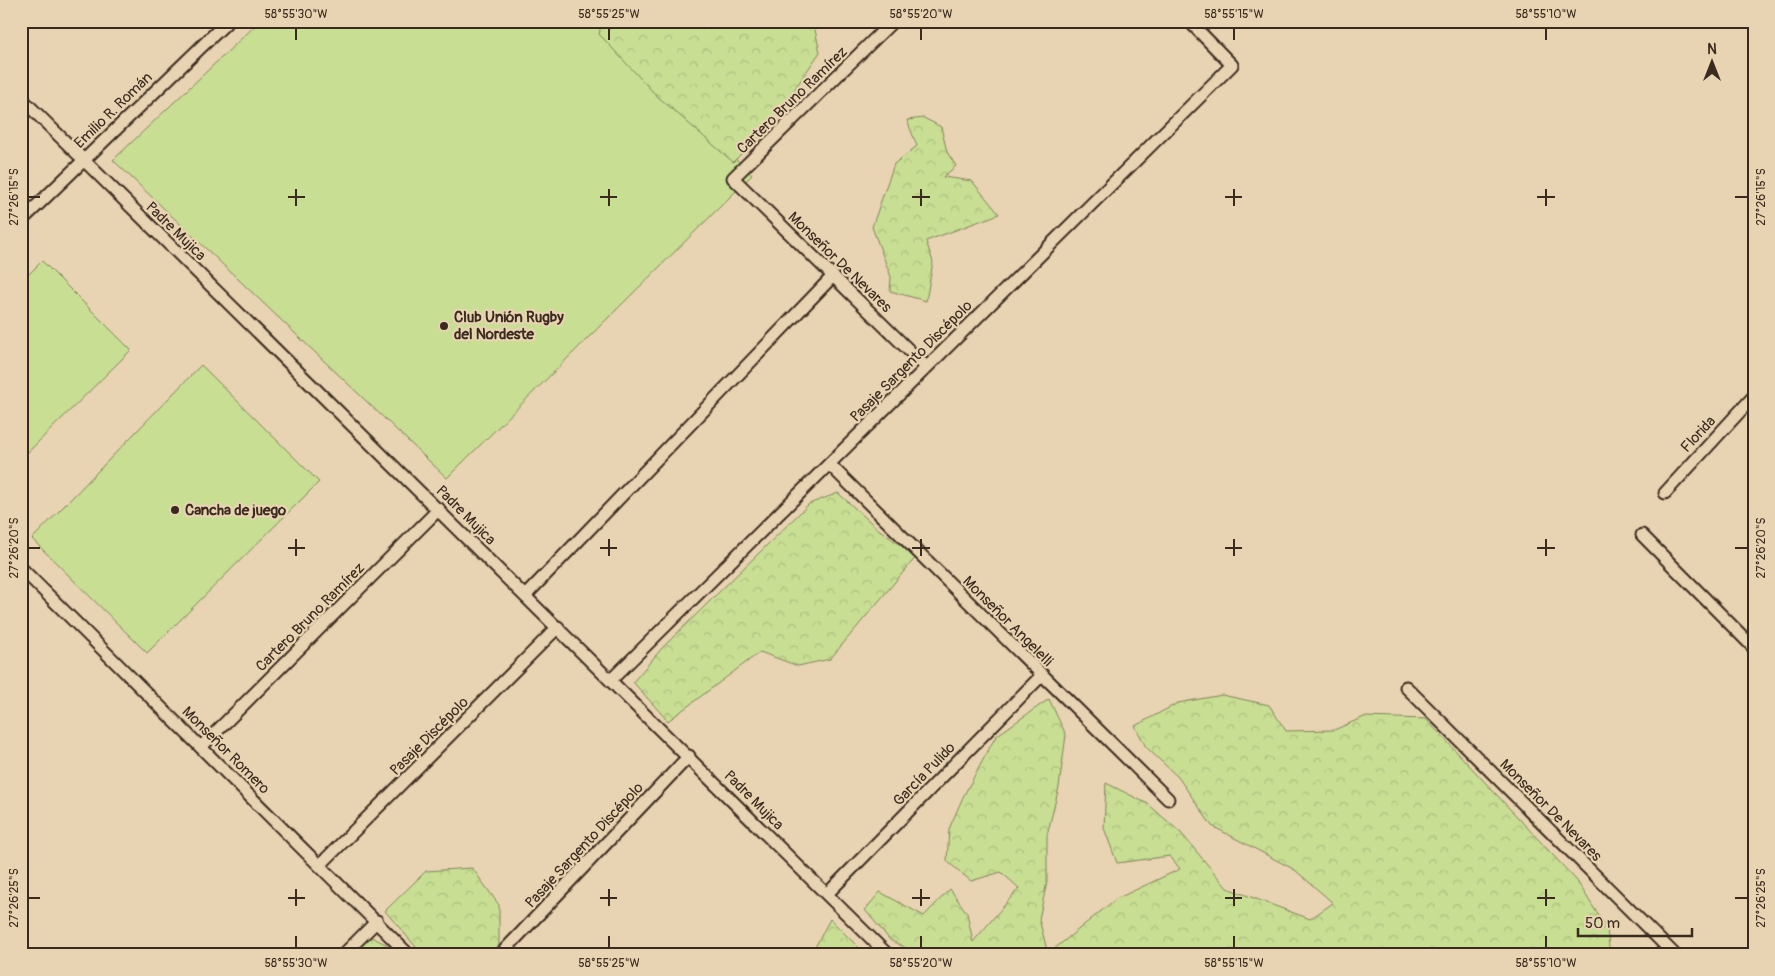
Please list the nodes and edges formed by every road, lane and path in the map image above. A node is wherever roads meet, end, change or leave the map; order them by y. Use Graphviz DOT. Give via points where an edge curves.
graph roads {
  1 [pos="228,21"];
  2 [pos="893,21"];
  3 [pos="1189,21"];
  4 [pos="21,98"];
  5 [pos="82,160"];
  6 [pos="733,178"];
  7 [pos="21,221"];
  8 [pos="833,276"];
  9 [pos="926,367"];
  10 [pos="1754,396"];
  11 [pos="829,464"];
  12 [pos="1664,493"];
  13 [pos="439,510"];
  14 [pos="1642,535"];
  15 [pos="21,568"];
  16 [pos="526,595"];
  17 [pos="558,628"];
  18 [pos="1754,648"];
  19 [pos="1042,675"];
  20 [pos="611,680"];
  21 [pos="1406,688"];
  22 [pos="202,747"];
  23 [pos="689,756"];
  24 [pos="1168,799"];
  25 [pos="320,865"];
  26 [pos="827,894"];
  27 [pos="377,921"];
  28 [pos="343,955"];
  29 [pos="409,955"];
  30 [pos="500,955"];
  31 [pos="888,955"];
  32 [pos="1675,955"];
  1 -- 5 [label="street, Emilio R. Román"];
  2 -- 6 [label="street, Cartero Bruno Ramírez"];
  3 -- 9 [label="street, Pasaje Sargento Discépolo" via="1232,65"];
  4 -- 5 [label="street, Padre Mujica"];
  5 -- 7 [label="street, Emilio R. Román"];
  5 -- 13 [label="street, Padre Mujica"];
  6 -- 8 [label="street, Monseñor De Nevares"];
  8 -- 9 [label="street, Monseñor De Nevares"];
  8 -- 16 [label="street"];
  9 -- 11 [label="street, Pasaje Sargento Discépolo"];
  10 -- 12 [label="street, Florida"];
  11 -- 19 [label="street, Monseñor Angelelli"];
  11 -- 20 [label="street, Pasaje Sargento Discépolo"];
  13 -- 16 [label="street, Padre Mujica"];
  13 -- 22 [label="street, Cartero Bruno Ramírez"];
  14 -- 18 [label="street"];
  15 -- 22 [label="street, Monseñor Romero"];
  16 -- 17 [label="street, Padre Mujica"];
  17 -- 20 [label="street, Padre Mujica"];
  17 -- 25 [label="street, Pasaje Discépolo"];
  19 -- 24 [label="street, Monseñor Angelelli"];
  19 -- 26 [label="street, García Pulido"];
  20 -- 23 [label="street, Padre Mujica"];
  21 -- 32 [label="street, Monseñor De Nevares"];
  22 -- 25 [label="street, Monseñor Romero"];
  23 -- 26 [label="street, Padre Mujica"];
  23 -- 30 [label="street, Pasaje Sargento Discépolo"];
  25 -- 27 [label="street, Monseñor Romero"];
  26 -- 31 [label="street, Padre Mujica"];
  27 -- 28 [label="street"];
  27 -- 29 [label="street, Monseñor Romero"];
}
